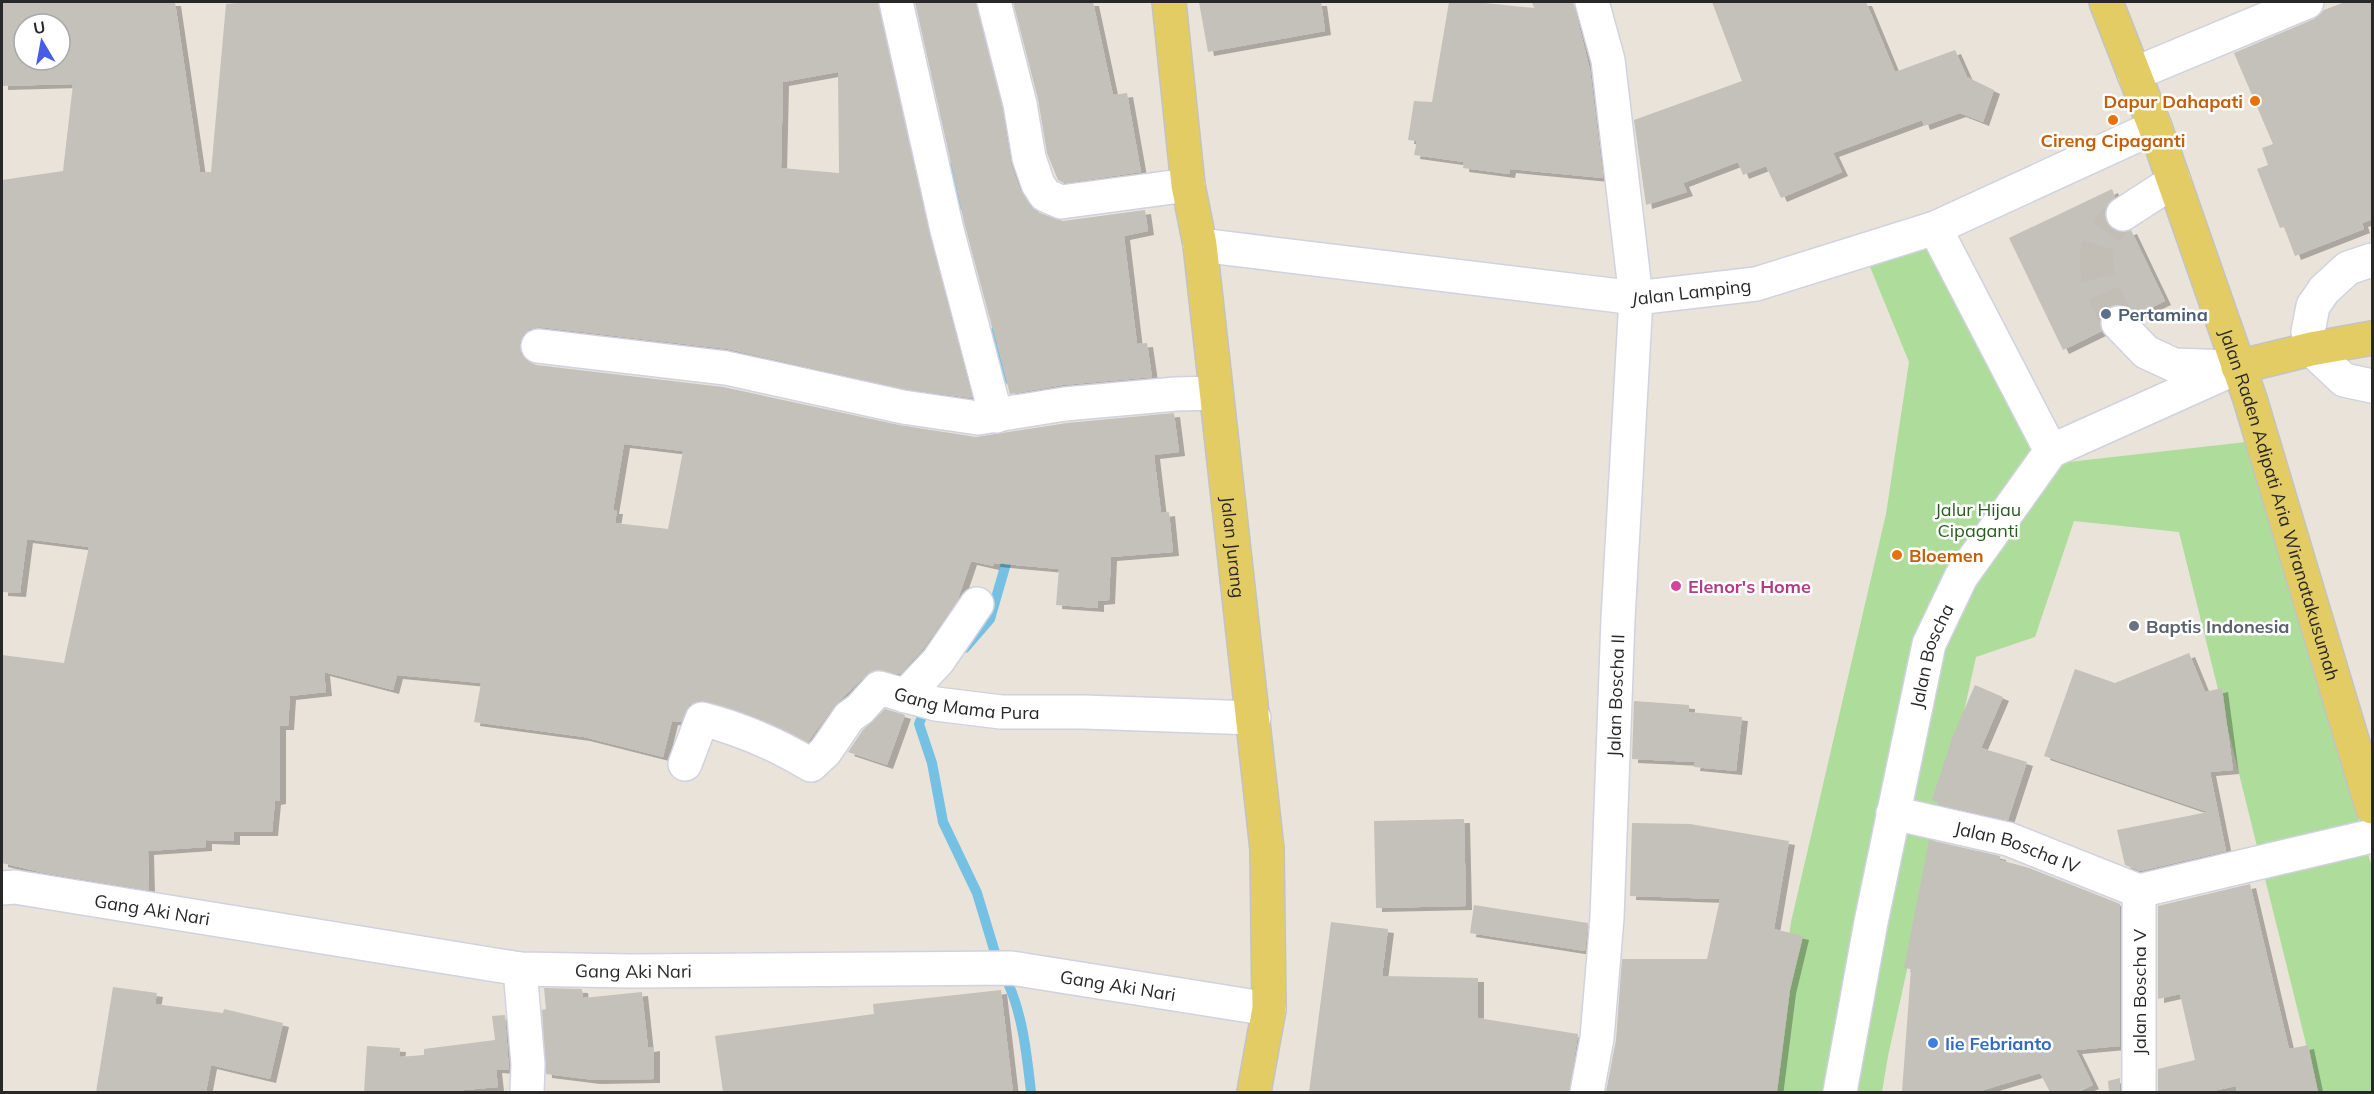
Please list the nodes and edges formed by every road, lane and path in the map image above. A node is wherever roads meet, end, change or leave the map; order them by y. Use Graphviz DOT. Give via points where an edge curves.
graph roads {
  1 [pos="896,2"];
  2 [pos="994,2"];
  3 [pos="1169,2"];
  4 [pos="1592,2"];
  5 [pos="2106,2"];
  6 [pos="2307,2"];
  7 [pos="2134,74"];
  8 [pos="2155,127"];
  9 [pos="2174,181"];
  10 [pos="1188,185"];
  11 [pos="2123,213"];
  12 [pos="1935,228"];
  13 [pos="1200,245"];
  14 [pos="2373,260"];
  15 [pos="1636,297"];
  16 [pos="2118,323"];
  17 [pos="2373,338"];
  18 [pos="538,346"];
  19 [pos="2311,349"];
  20 [pos="2238,368"];
  21 [pos="2373,386"];
  22 [pos="1216,393"];
  23 [pos="996,416"];
  24 [pos="2051,451"];
  25 [pos="976,604"];
  26 [pos="905,696"];
  27 [pos="1254,718"];
  28 [pos="685,764"];
  29 [pos="2373,807"];
  30 [pos="1893,813"];
  31 [pos="2373,836"];
  32 [pos="2,888"];
  33 [pos="2139,891"];
  34 [pos="520,969"];
  35 [pos="1269,1008"];
  36 [pos="527,1092"];
  37 [pos="1254,1092"];
  38 [pos="1587,1092"];
  39 [pos="1840,1092"];
  40 [pos="2139,1092"];
  1 -- 23 [label="street" via="946,230"];
  2 -- 10 [label="street" via="1020,104 1029,159 1045,195 1061,202"];
  3 -- 10 [label="main road, Jalan Jurang"];
  4 -- 15 [label="street, Jalan Boscha II" via="1608,60"];
  5 -- 7 [label="main road, Jalan Raden Adipati Aria Wiranatakusumah"];
  6 -- 7 [label="street"];
  7 -- 8 [label="main road, Jalan Raden Adipati Aria Wiranatakusumah"];
  8 -- 9 [label="main road, Jalan Raden Adipati Aria Wiranatakusumah"];
  8 -- 12 [label="street, Jalan Lamping"];
  9 -- 11 [label="street"];
  9 -- 20 [label="main road, Jalan Raden Adipati Aria Wiranatakusumah"];
  10 -- 13 [label="main road, Jalan Jurang"];
  12 -- 15 [label="street, Jalan Lamping" via="1756,284"];
  12 -- 24 [label="street"];
  13 -- 15 [label="street, Jalan Lamping"];
  13 -- 22 [label="main road, Jalan Jurang"];
  14 -- 19 [label="street" via="2348,268 2324,290 2309,320"];
  15 -- 38 [label="street, Jalan Boscha II" via="1607,918 1597,1038"];
  16 -- 20 [label="street" via="2146,352 2174,365"];
  17 -- 19 [label="main road"];
  18 -- 23 [label="street" via="726,369 903,407 978,418"];
  19 -- 20 [label="main road"];
  19 -- 21 [label="street" via="2344,381"];
  20 -- 24 [label="street"];
  20 -- 29 [label="main road, Jalan Raden Adipati Aria Wiranatakusumah"];
  22 -- 23 [label="street" via="1065,404"];
  22 -- 27 [label="main road, Jalan Jurang"];
  24 -- 30 [label="street, Jalan Boscha" via="1961,577 1929,644"];
  25 -- 26 [label="street" via="938,661"];
  26 -- 27 [label="street, Gang Mama Pura" via="1001,712"];
  26 -- 28 [label="street, Gang Mama Pura" via="879,687 811,765 738,729 702,719"];
  27 -- 35 [label="main road, Jalan Jurang" via="1267,849"];
  30 -- 33 [label="street, Jalan Boscha IV" via="2008,839"];
  30 -- 39 [label="street, Jalan Boscha"];
  31 -- 33 [label="street"];
  32 -- 34 [label="street, Gang Aki Nari"];
  33 -- 40 [label="street, Jalan Boscha V"];
  34 -- 35 [label="street, Gang Aki Nari" via="1011,968"];
  34 -- 36 [label="street"];
  35 -- 37 [label="main road, Jalan Jurang"];
}
